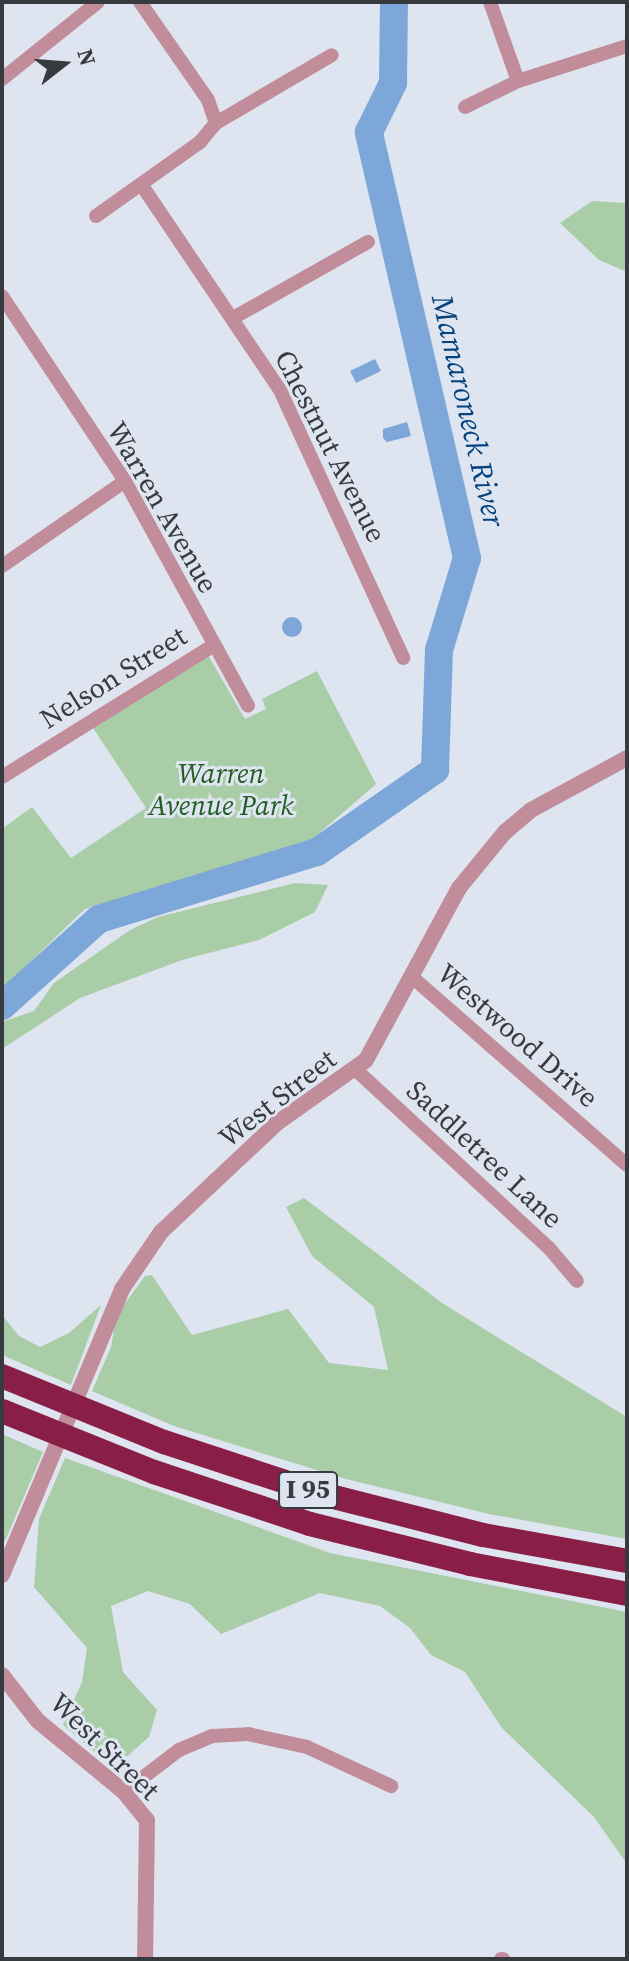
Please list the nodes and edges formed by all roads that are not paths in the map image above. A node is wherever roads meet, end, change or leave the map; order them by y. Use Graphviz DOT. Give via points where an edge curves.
graph roads {
  1 [pos="98,2"];
  2 [pos="140,2"];
  3 [pos="490,2"];
  4 [pos="627,46"];
  5 [pos="332,55"];
  6 [pos="2,79"];
  7 [pos="518,81"];
  8 [pos="465,107"];
  9 [pos="216,123"];
  10 [pos="143,187"];
  11 [pos="96,216"];
  12 [pos="368,242"];
  13 [pos="2,296"];
  14 [pos="7,314"];
  15 [pos="233,318"];
  16 [pos="125,481"];
  17 [pos="2,566"];
  18 [pos="211,647"];
  19 [pos="403,658"];
  20 [pos="248,706"];
  21 [pos="627,758"];
  22 [pos="2,777"];
  23 [pos="411,976"];
  24 [pos="355,1069"];
  25 [pos="627,1165"];
  26 [pos="577,1281"];
  27 [pos="2,1376"];
  28 [pos="2,1411"];
  29 [pos="627,1561"];
  30 [pos="2,1575"];
  31 [pos="627,1594"];
  32 [pos="2,1675"];
  33 [pos="391,1786"];
  34 [pos="124,1792"];
  35 [pos="145,1959"];
  1 -- 6 [label="street"];
  2 -- 9 [label="street" via="208,100"];
  3 -- 7 [label="street"];
  4 -- 7 [label="street"];
  5 -- 9 [label="street"];
  7 -- 8 [label="street"];
  9 -- 10 [label="street"];
  10 -- 11 [label="street"];
  10 -- 15 [label="street, Chestnut Avenue"];
  12 -- 15 [label="street"];
  13 -- 14 [label="street, Warren Avenue"];
  14 -- 16 [label="street, Warren Avenue"];
  15 -- 19 [label="street, Chestnut Avenue" via="310,449"];
  16 -- 17 [label="street"];
  16 -- 18 [label="street, Warren Avenue"];
  18 -- 20 [label="street, Warren Avenue"];
  18 -- 22 [label="street, Nelson Street"];
  21 -- 23 [label="street, West Street" via="531,810 505,832 459,888"];
  23 -- 24 [label="street, West Street" via="378,1046"];
  23 -- 25 [label="street, Westwood Drive"];
  24 -- 26 [label="street, Saddletree Lane" via="549,1248"];
  24 -- 30 [label="street, West Street" via="277,1123 161,1232 122,1289"];
  27 -- 29 [label="highway, I 95" via="164,1442 322,1494 483,1535"];
  28 -- 31 [label="highway, I 95" via="154,1472 310,1524 470,1564"];
  32 -- 34 [label="street, West Street" via="38,1721"];
  33 -- 34 [label="street" via="307,1747 248,1734 212,1736 179,1750"];
  34 -- 35 [label="street, West Street" via="147,1820"];
}
